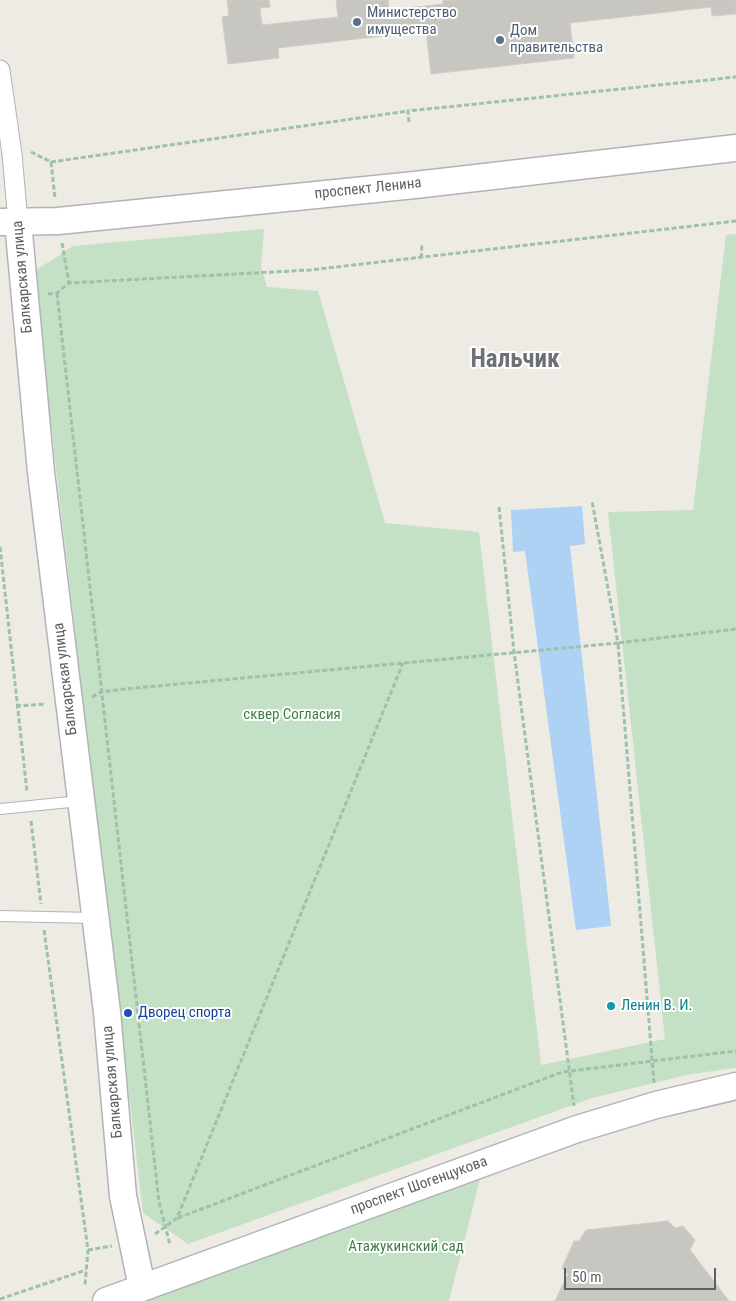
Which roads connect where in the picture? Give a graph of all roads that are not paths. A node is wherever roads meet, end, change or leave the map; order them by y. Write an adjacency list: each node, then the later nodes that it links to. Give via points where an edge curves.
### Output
1 (0, 70): 3 (street, Балкарская улица, via 12,154)
2 (736, 148): 3 (main road, проспект Ленина, via 415,185 58,221)
3 (9, 222): 4 (main road, Балкарская улица)
4 (80, 800): 5 (lane); 7 (main road, Балкарская улица)
5 (0, 808)
6 (0, 916): 7 (lane)
7 (95, 918): 9 (main road, Балкарская улица, via 107,1012 123,1196)
8 (736, 1086): 9 (main road, проспект Шогенцукова, via 656,1105 578,1129)
9 (144, 1294): 10 (main road, проспект Шогенцукова)
10 (106, 1301)

